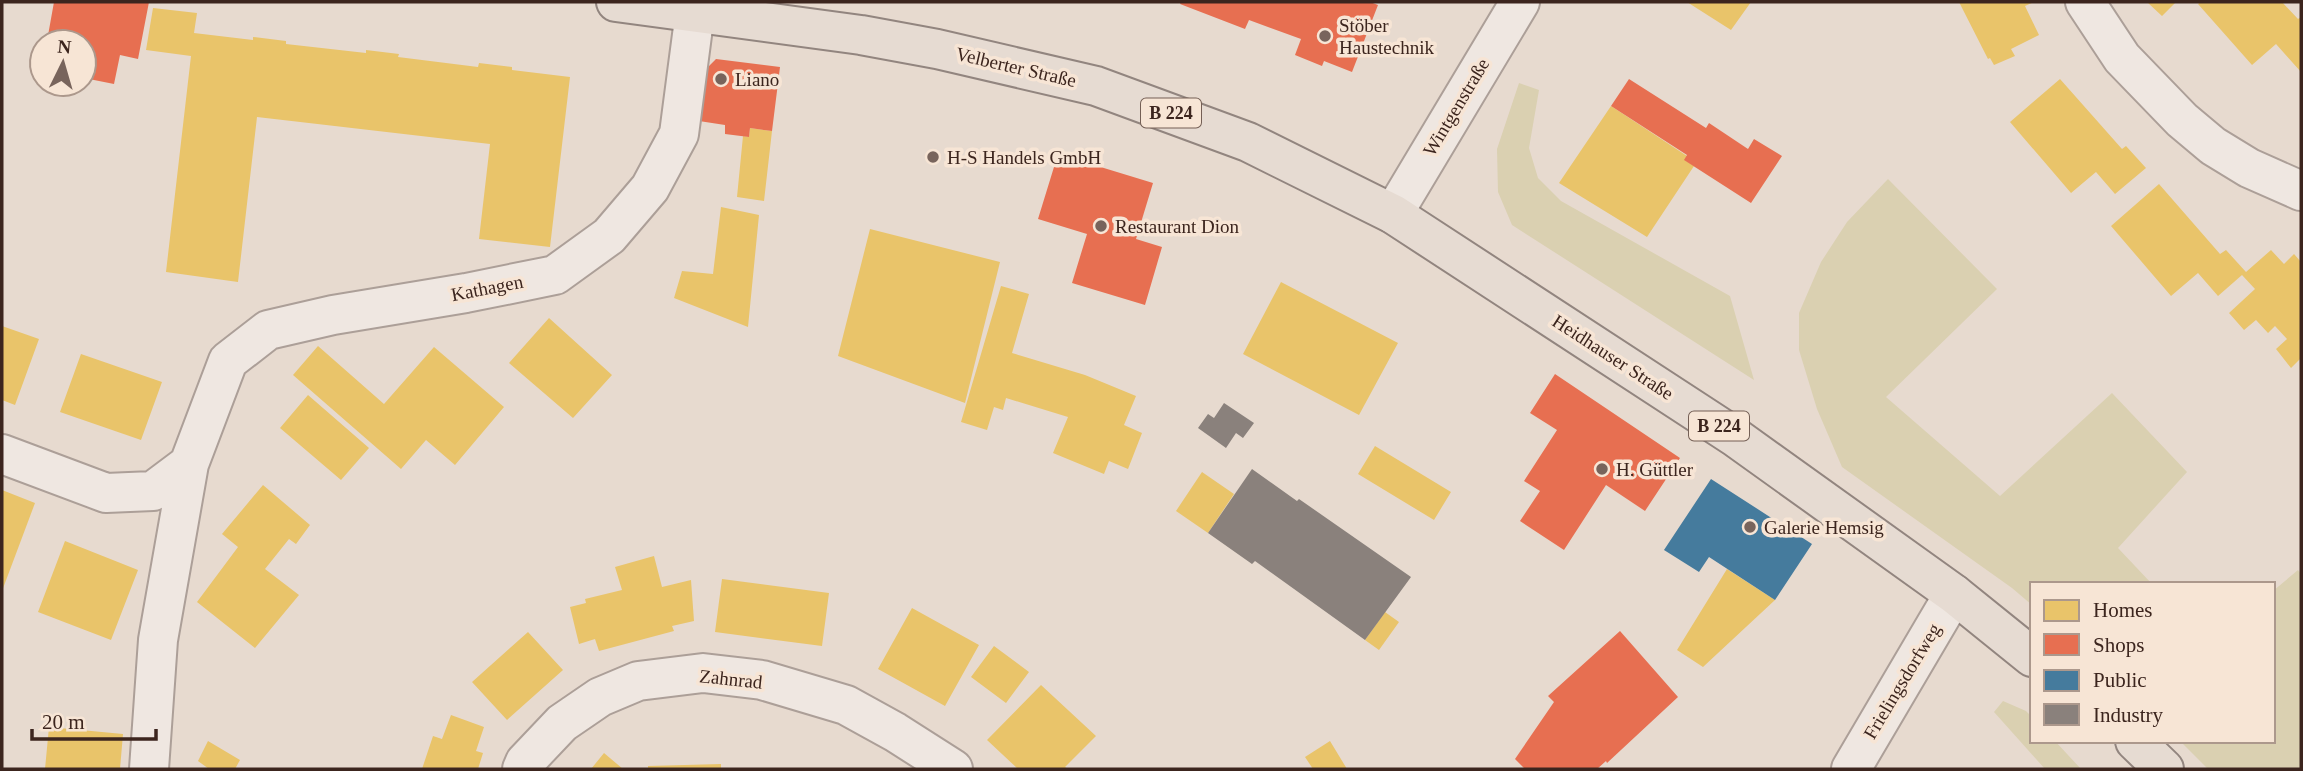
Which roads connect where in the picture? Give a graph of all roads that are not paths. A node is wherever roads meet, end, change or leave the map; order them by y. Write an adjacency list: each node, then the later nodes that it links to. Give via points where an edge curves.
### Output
1 (617, 2): 4 (main road, Velberter Straße / B 224)
2 (1521, 2): 6 (street, Wintgenstraße)
3 (2085, 2): 5 (street, via 2122,58 2182,120 2249,168)
4 (695, 12): 6 (main road, Velberter Straße / B 224, via 937,49 1096,86 1248,142); 8 (street, Kathagen, via 679,134 650,188 609,236 555,275 268,330 228,361)
5 (2301, 191)
6 (1393, 214): 9 (main road, Heidhauser Straße / B 224, via 1735,437)
7 (2, 454): 8 (street, via 107,494 153,491)
8 (189, 464): 12 (street, Kathagen, via 158,640)
9 (1954, 594): 10 (main road, Heidhauser Straße / B 224); 15 (street, Frielingsdorfweg)
10 (2030, 655)
11 (2137, 743): 16 (main road)
12 (149, 769)
13 (522, 769): 14 (street, Zahnrad, via 562,723 600,697 638,681 703,673 762,680 846,705)
14 (953, 769)
15 (1851, 769)
16 (2164, 769)

